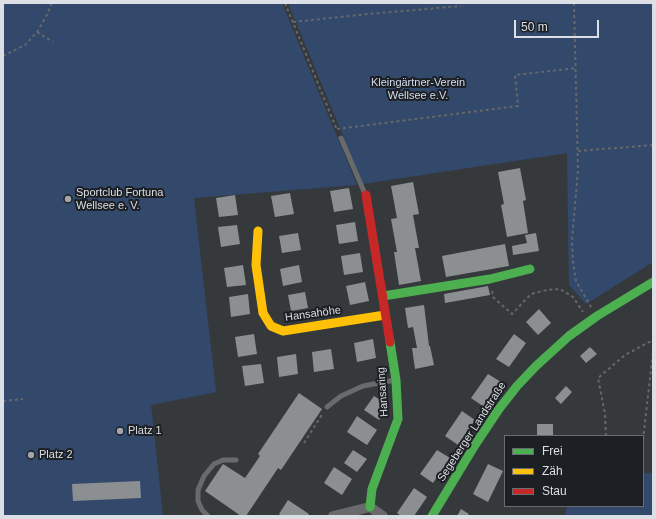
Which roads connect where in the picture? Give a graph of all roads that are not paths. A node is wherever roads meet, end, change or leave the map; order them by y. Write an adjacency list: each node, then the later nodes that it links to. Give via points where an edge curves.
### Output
1 (341, 138): 2 (lane)
2 (366, 195): 6 (street, Hansaring)
3 (258, 231): 7 (street, Hansahöhe, via 256,265 263,312 271,326 283,331)
4 (530, 269): 6 (street, via 490,279)
5 (653, 282): 15 (street, Segeberger Landstraße, via 569,336 516,386)
6 (383, 296): 7 (street, Hansaring)
7 (385, 315): 8 (street, Hansaring)
8 (396, 380): 9 (lane, via 363,386 341,396); 11 (street, Hansaring, via 398,419 372,489)
9 (327, 407)
10 (236, 460): 12 (lane, via 218,462 204,476 198,490 198,501)
11 (370, 506): 13 (street); 14 (street)
12 (208, 516)
13 (333, 516)
14 (383, 516)
15 (432, 516)

